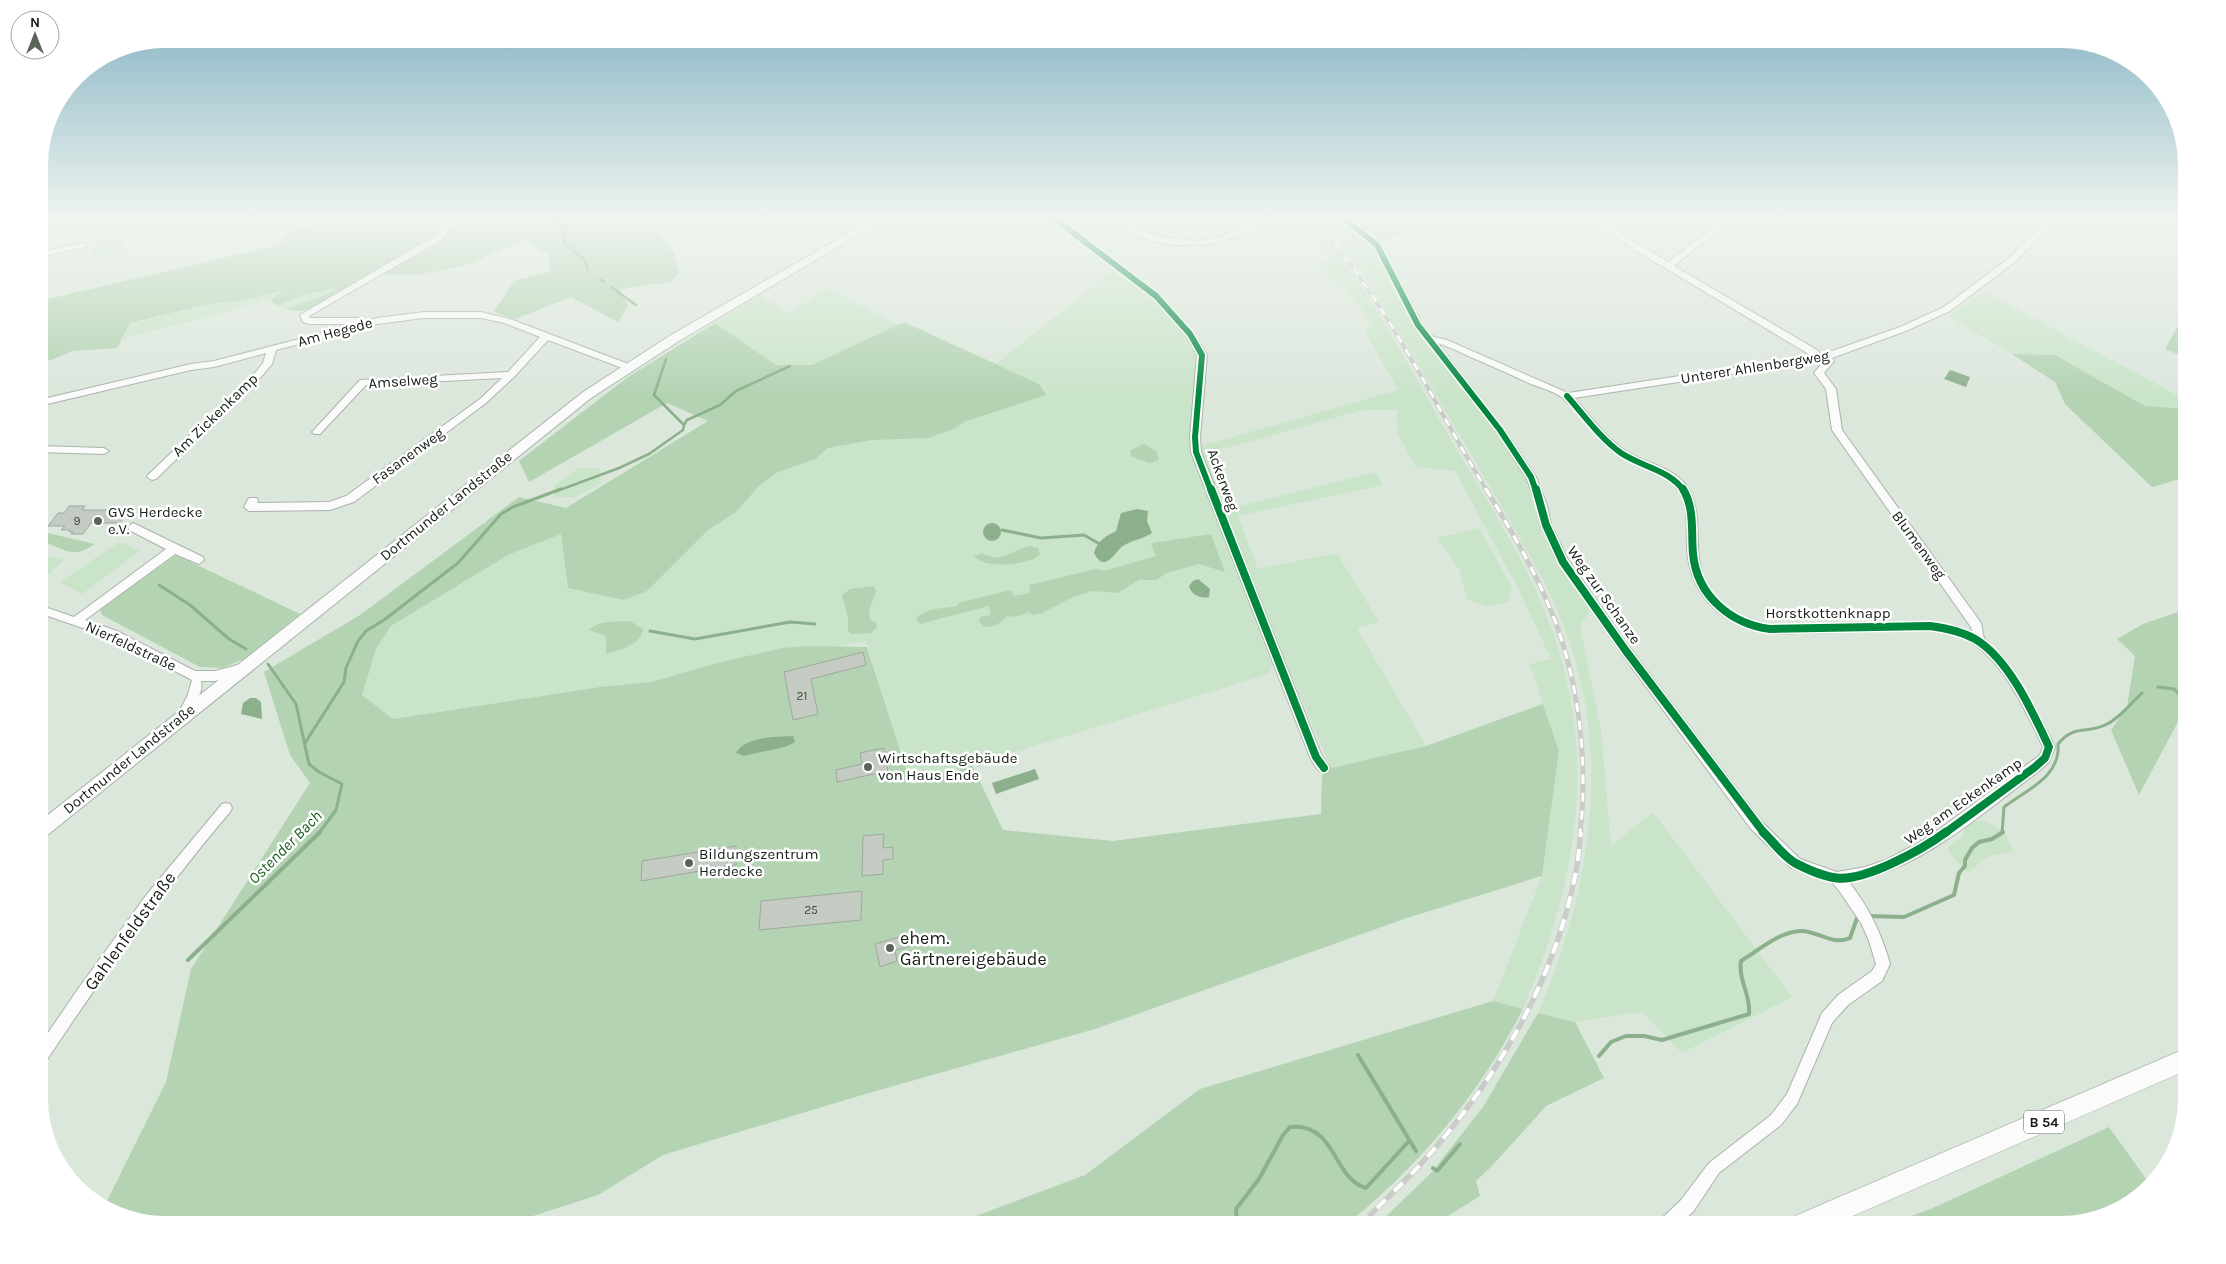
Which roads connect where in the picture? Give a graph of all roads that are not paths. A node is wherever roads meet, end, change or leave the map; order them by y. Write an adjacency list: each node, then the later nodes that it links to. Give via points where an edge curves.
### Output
1 (368, 278): 7 (street, via 304,315 309,321)
2 (780, 278): 12 (main road, Dortmunder Landstraße)
3 (1132, 278): 32 (street, Ackerweg, via 1156,296 1190,334 1202,354 1196,452 1316,757)
4 (1394, 278): 9 (street, Weg zur Schanze, via 1418,325)
5 (1689, 278): 11 (street)
6 (1988, 278): 11 (street, Unterer Ahlenbergweg, via 1947,309 1868,343)
7 (377, 321): 8 (street, Am Hegede, via 424,315 481,315 507,321); 10 (street, Am Hegede)
8 (545, 337): 12 (street, Am Hegede); 13 (street, Fasanenweg)
9 (1429, 338): 14 (street); 35 (street, Weg zur Schanze, via 1532,477 1546,525 1563,562 1751,818 1795,863)
10 (272, 349): 15 (street, Am Hegede); 19 (street, Am Zickenkamp, via 267,364 258,375)
11 (1821, 357): 14 (street, Unterer Ahlenbergweg); 26 (street, Blumenweg, via 1829,361 1819,373 1831,389 1837,430 1977,626)
12 (628, 367): 27 (main road, Dortmunder Landstraße, via 550,423)
13 (511, 375): 16 (street, Amselweg, via 363,382); 20 (street, Fasanenweg, via 483,401 350,499 330,506 249,507)
14 (1567, 396): 26 (street, Horstkottenknapp, via 1616,448 1677,481 1685,491 1690,501 1693,558 1698,576 1708,596 1722,610 1743,623 1772,629 1930,626 1953,629)
15 (48, 401)
16 (317, 432)
17 (48, 449): 18 (street)
18 (104, 452)
19 (152, 477)
20 (253, 501)
21 (132, 527): 22 (street)
22 (174, 549): 23 (street); 25 (street)
23 (199, 560)
24 (48, 612): 25 (street, Nierfeldstraße)
25 (76, 621): 28 (street, Nierfeldstraße, via 113,634)
26 (1978, 640): 31 (street, Blumenweg, via 2001,663)
27 (241, 669): 28 (street, Nierfeldstraße); 29 (main road, Dortmunder Landstraße)
28 (195, 679): 29 (street, Nierfeldstraße); 30 (street, via 193,697)
29 (210, 694): 30 (main road, Dortmunder Landstraße)
30 (183, 715): 34 (main road, Dortmunder Landstraße)
31 (2041, 730): 35 (street, Weg am Eckenkamp, via 2049,748 2045,758 1986,804 1912,854 1865,873)
32 (1324, 768)
33 (226, 808): 36 (street, Gahlenfeldstraße, via 141,913)
34 (48, 825)
35 (1836, 878): 38 (street, via 1869,925 1883,964 1877,976 1843,1000 1828,1018 1792,1099 1776,1120 1714,1168)
36 (48, 1046)
37 (2178, 1064): 39 (main road, B 54)
38 (1676, 1216)
39 (1825, 1216)

